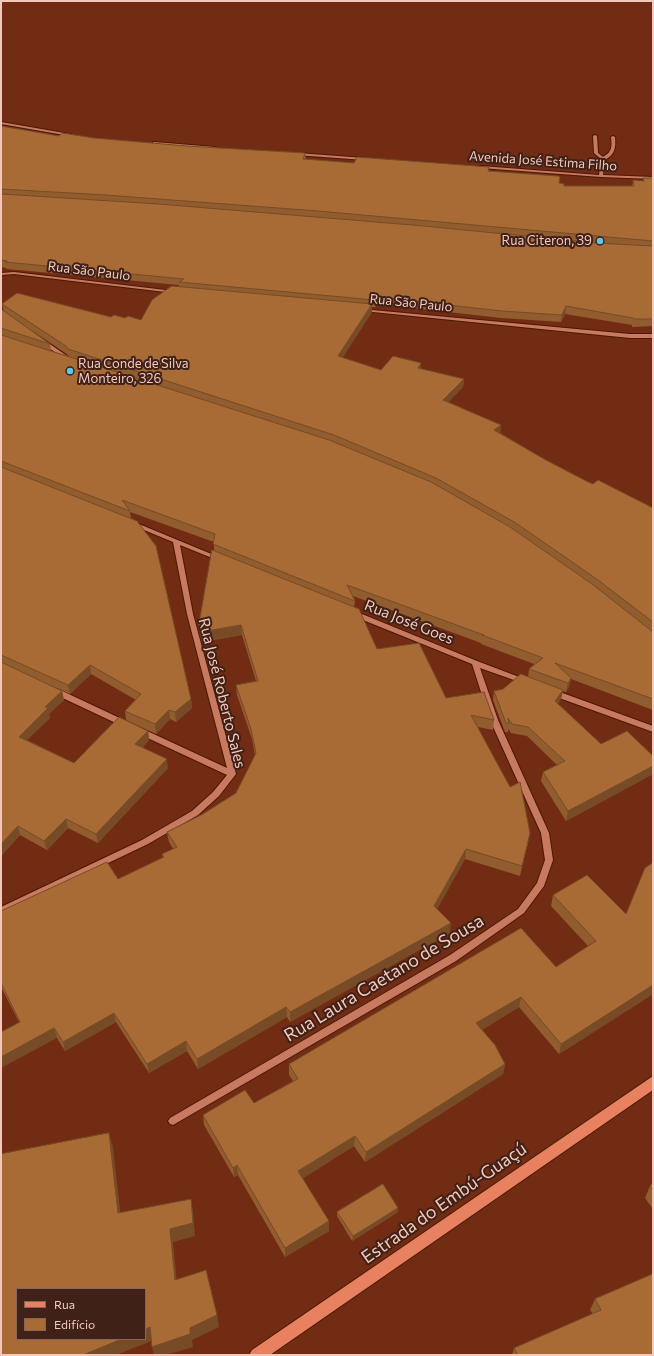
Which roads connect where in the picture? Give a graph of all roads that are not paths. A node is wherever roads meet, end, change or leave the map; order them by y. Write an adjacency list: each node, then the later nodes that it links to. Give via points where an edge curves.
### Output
1 (1, 123): 2 (street)
2 (72, 136)
3 (595, 136): 9 (street, via 596,153)
4 (613, 137): 9 (street, via 614,151)
5 (146, 142): 6 (street)
6 (217, 148)
7 (296, 154): 8 (street)
8 (374, 160)
9 (603, 160): 11 (street)
10 (476, 167): 11 (street, Avenida José Estima Filho)
11 (601, 176): 12 (street, Avenida José Estima Filho)
12 (653, 178)
13 (1, 274): 14 (street, Rua São Paulo, via 14,273)
14 (181, 293)
15 (357, 309): 16 (street, Rua São Paulo)
16 (653, 336)
17 (42, 340): 18 (street, via 72,361)
18 (51, 354)
19 (125, 521): 20 (street)
20 (176, 541): 21 (street); 28 (street, Rua José Roberto Sales, via 190,614)
21 (227, 562)
22 (351, 612): 23 (street, Rua José Goes)
23 (475, 663): 24 (street, Rua José Goes); 31 (street, Rua Laura Caetano de Sousa, via 494,720 545,833 549,860 541,884 521,911 453,958)
24 (534, 685)
25 (50, 689): 28 (street)
26 (549, 691): 27 (street)
27 (653, 730)
28 (232, 774): 29 (street, Rua José Roberto Sales, via 216,794 195,813 145,842)
29 (1, 911)
30 (653, 1082): 32 (main road, Estrada do Embú-Guaçú)
31 (173, 1121)
32 (257, 1355)

